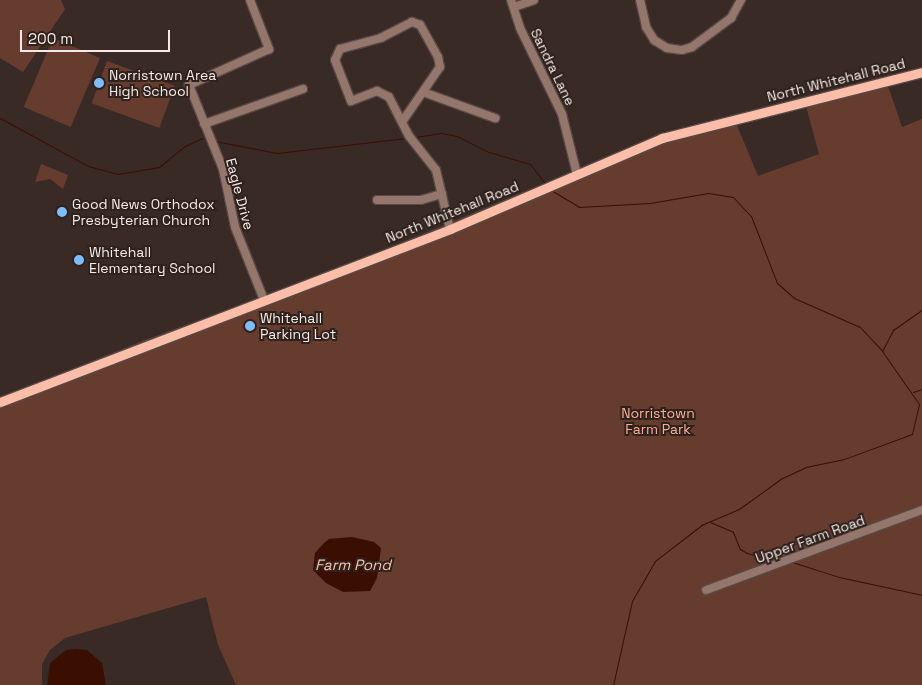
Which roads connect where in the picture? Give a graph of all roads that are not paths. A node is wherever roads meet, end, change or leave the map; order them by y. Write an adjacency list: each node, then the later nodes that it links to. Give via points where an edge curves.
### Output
1 (250, 0): 11 (street, Eagle Drive, via 269,49 190,85)
2 (534, 0): 5 (street)
3 (640, 0): 4 (street, via 646,27 654,40 672,50 682,50 692,47 731,18)
4 (741, 0)
5 (512, 4): 12 (street, Sandra Lane, via 520,28 562,114)
6 (922, 72): 12 (main road, North Whitehall Road, via 662,138)
7 (303, 89): 11 (street)
8 (423, 92): 9 (street); 10 (street); 10 (street, via 438,72 440,61 417,23 336,53 337,68 351,101 382,91)
9 (495, 118)
10 (402, 122): 13 (street, via 436,170)
11 (204, 124): 16 (street, Eagle Drive, via 223,169 238,236)
12 (577, 174): 15 (main road, North Whitehall Road)
13 (442, 194): 14 (street, via 402,202); 15 (street)
14 (377, 200)
15 (450, 229): 16 (main road, North Whitehall Road)
16 (264, 300): 17 (main road, North Whitehall Road)
17 (0, 402)
18 (922, 510): 19 (street, Upper Farm Road)
19 (706, 590)

